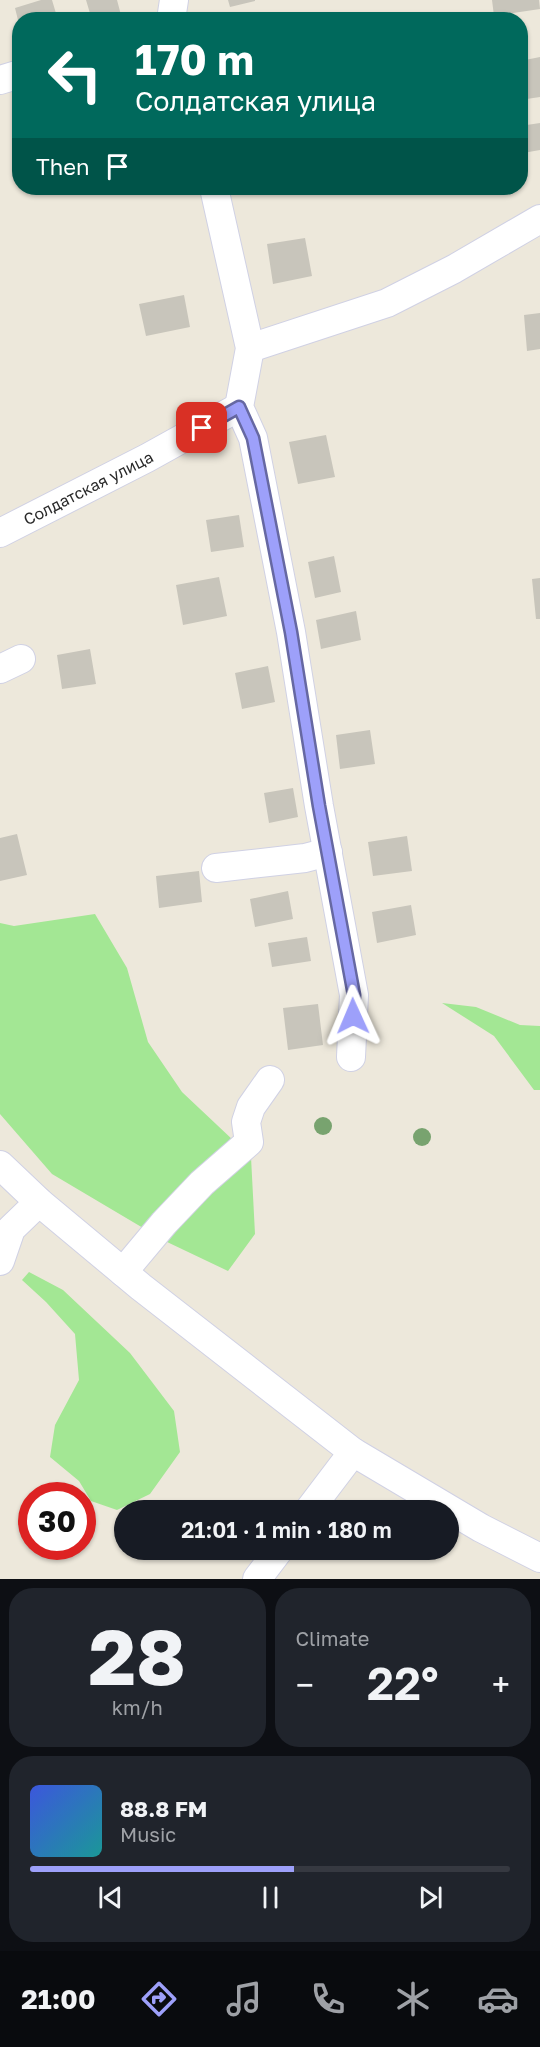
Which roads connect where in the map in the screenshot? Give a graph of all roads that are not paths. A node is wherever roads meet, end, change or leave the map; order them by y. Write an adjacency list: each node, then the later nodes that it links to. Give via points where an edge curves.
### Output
1 (216, 195): 3 (street)
2 (540, 219): 3 (street, via 454,270 387,303)
3 (250, 348): 4 (street)
4 (239, 407): 5 (street, Солдатская улица); 6 (street, via 253,438)
5 (0, 532)
6 (328, 852): 7 (street); 8 (street, via 354,995)
7 (216, 868)
8 (351, 1057)
9 (270, 1080): 13 (street, via 246,1122 249,1142 202,1183)
10 (0, 1165): 11 (street)
11 (39, 1202): 12 (street, via 12,1229); 13 (street)
12 (0, 1261)
13 (123, 1272): 14 (street)
14 (353, 1452): 15 (street); 16 (street)
15 (317, 1500)
16 (540, 1558)
17 (271, 1560): 18 (street)
18 (257, 1579)

